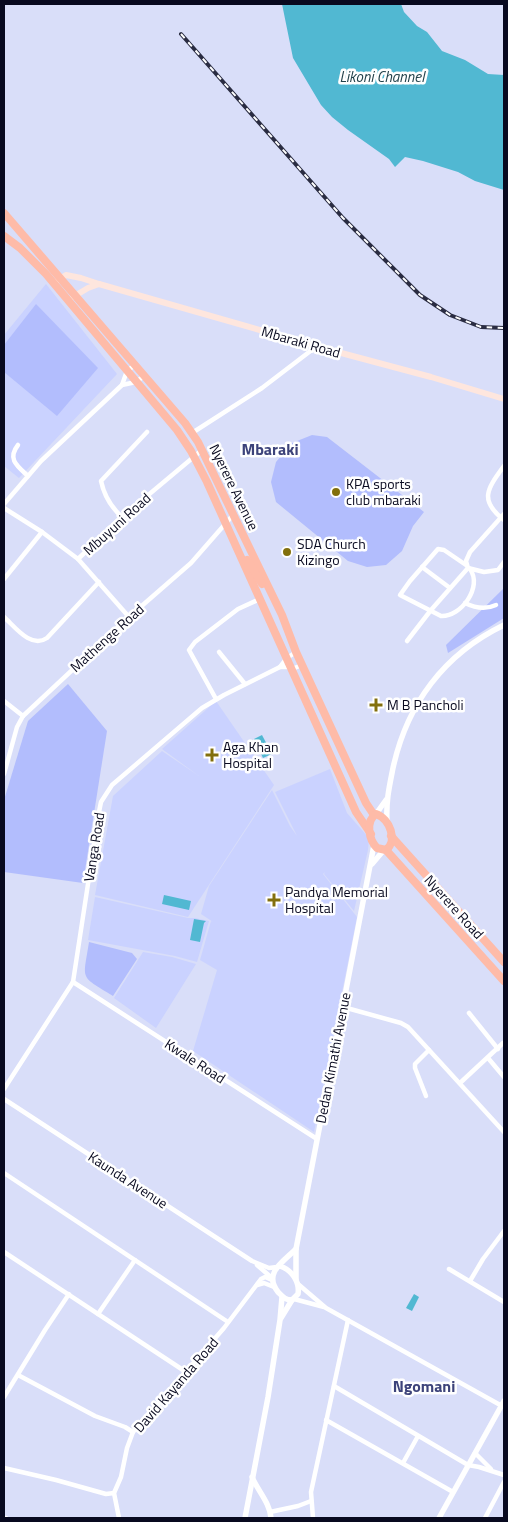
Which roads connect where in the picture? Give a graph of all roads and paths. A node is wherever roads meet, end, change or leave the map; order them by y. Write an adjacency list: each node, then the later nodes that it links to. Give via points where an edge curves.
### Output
1 (4, 213): 3 (highway, Nyerere Avenue)
2 (4, 236): 3 (highway, Nyerere Avenue)
3 (57, 281): 4 (main road, Mbaraki Road, via 66,275); 5 (highway, Nyerere Avenue)
4 (99, 284): 5 (main road); 6 (main road, Mbaraki Road)
5 (72, 298): 7 (highway, Nyerere Avenue); 8 (highway, Nyerere Avenue)
6 (317, 346): 12 (main road, Mbaraki Road); 16 (street, via 262,388)
7 (135, 365): 8 (street); 9 (highway, Nyerere Avenue)
8 (127, 371): 10 (highway, Nyerere Avenue); 11 (street)
9 (144, 376): 10 (street); 13 (highway, Nyerere Avenue)
10 (136, 382): 11 (street); 14 (highway, Nyerere Avenue)
11 (122, 385): 21 (street)
12 (504, 399)
13 (185, 423): 14 (highway); 16 (highway, Nyerere Avenue)
14 (177, 430): 19 (highway, Nyerere Avenue)
15 (148, 432): 25 (street, via 101,481 106,497)
16 (192, 433): 18 (highway, Nyerere Avenue)
17 (18, 445): 21 (street, via 13,451 13,459)
18 (202, 450): 19 (street, Mbuyuni Road); 24 (highway, Nyerere Avenue)
19 (194, 456): 25 (street, Mbuyuni Road); 27 (highway, Nyerere Avenue)
20 (504, 466): 26 (street, via 487,494 493,509)
21 (28, 476): 22 (street)
22 (4, 504)
23 (4, 508): 28 (street, Mbuyuni Road)
24 (233, 515): 27 (street, Mathenge Road); 41 (highway, Nyerere Avenue)
25 (122, 517): 30 (street, Mbuyuni Road)
26 (503, 517): 33 (street, via 470,552 466,558)
27 (226, 524): 29 (highway, Nyerere Avenue); 43 (street, Mathenge Road, via 190,563)
28 (42, 532): 30 (street, Mbuyuni Road); 34 (street)
29 (232, 537): 37 (highway, Nyerere Avenue); 41 (highway)
30 (78, 559): 35 (street)
31 (504, 562): 33 (street, via 498,570 484,572)
32 (422, 567): 33 (street, via 438,549); 36 (street); 40 (street, via 400,595)
33 (468, 567): 36 (street); 38 (street, via 474,577 473,588)
34 (4, 579)
35 (99, 582): 42 (street, via 42,641 27,638); 43 (street)
36 (450, 588): 40 (street)
37 (260, 599): 48 (highway, Nyerere Avenue); 55 (street, via 238,609 189,650)
38 (465, 604): 39 (street, via 474,608); 40 (street, via 445,616)
39 (496, 605)
40 (431, 610): 45 (street)
41 (282, 615): 47 (highway, Nyerere Avenue)
42 (4, 617)
43 (129, 617): 57 (street, Mathenge Road)
44 (504, 625): 61 (street, via 458,655 418,701 400,739)
45 (407, 641)
46 (219, 652): 52 (street)
47 (296, 652): 48 (street, Vanga Road); 49 (highway, Nyerere Avenue)
48 (287, 658): 50 (street, Vanga Road); 51 (highway, Nyerere Avenue)
49 (302, 665): 51 (street); 53 (highway, Nyerere Avenue)
50 (280, 667): 51 (street); 52 (street, Vanga Road)
51 (292, 669): 54 (highway, Nyerere Avenue)
52 (245, 684): 55 (street, Vanga Road)
53 (312, 687): 54 (highway); 58 (highway, Nyerere Avenue)
54 (302, 692): 59 (highway, Nyerere Avenue)
55 (216, 699): 75 (street, Vanga Road, via 112,785 101,802)
56 (4, 701): 57 (street)
57 (23, 716): 60 (street, Mathenge Road)
58 (342, 751): 59 (highway); 62 (highway, Nyerere Avenue)
59 (331, 757): 64 (highway, Nyerere Avenue, via 356,812)
60 (4, 774)
61 (386, 800): 62 (street); 63 (street)
62 (375, 815): 63 (highway); 64 (highway, via 370,820)
63 (388, 821): 65 (highway)
64 (371, 834): 66 (highway)
65 (391, 836): 67 (highway, via 391,845); 69 (highway, Nyerere Road)
66 (374, 845): 67 (highway, Nyerere Road); 68 (street, Dedan Kimathi Avenue)
67 (385, 851): 68 (street); 70 (highway, Nyerere Road)
68 (370, 866): 76 (street, Dedan Kimathi Avenue)
69 (468, 922): 70 (highway); 71 (highway, Nyerere Road)
70 (458, 930): 72 (highway, Nyerere Road)
71 (478, 933): 72 (highway); 73 (highway, Nyerere Road)
72 (468, 941): 74 (highway, Nyerere Road)
73 (504, 962)
74 (504, 981)
75 (73, 982): 84 (street, Vanga Road); 88 (street, Kwale Road)
76 (343, 1007): 80 (street, via 401,1023); 88 (street, Dedan Kimathi Avenue)
77 (469, 1013): 79 (street)
78 (503, 1043): 79 (street)
79 (498, 1049): 81 (street)
80 (429, 1050): 83 (street); 85 (street, via 415,1064)
81 (488, 1058): 82 (street); 83 (street)
82 (504, 1076)
83 (460, 1083): 87 (street)
84 (4, 1089)
85 (426, 1096)
86 (4, 1099): 94 (street, Kaunda Avenue)
87 (504, 1132)
88 (317, 1139): 91 (street, Dedan Kimathi Avenue)
89 (4, 1173): 93 (street)
90 (504, 1232): 98 (street)
91 (296, 1249): 95 (street); 97 (street, Dedan Kimathi Avenue)
92 (4, 1252): 100 (street)
93 (135, 1260): 105 (street); 108 (street)
94 (252, 1260): 95 (street, via 269,1268); 99 (street)
95 (278, 1266): 97 (street, via 288,1269); 99 (street, via 273,1272)
96 (449, 1269): 98 (street)
97 (297, 1281): 102 (street, via 298,1294); 104 (street)
98 (470, 1281): 103 (street)
99 (273, 1282): 101 (street); 108 (street, David Kayanda Road, via 256,1286)
100 (68, 1294): 105 (street); 110 (street)
101 (282, 1297): 102 (street); 106 (street)
102 (293, 1300): 104 (street); 106 (street)
103 (504, 1302)
104 (326, 1308): 107 (street)
105 (98, 1314): 109 (street)
106 (280, 1320): 123 (street)
107 (348, 1320): 111 (street); 113 (street)
108 (228, 1322): 109 (street, David Kayanda Road)
109 (186, 1372): 115 (street, David Kayanda Road)
110 (18, 1375): 112 (street); 115 (street, via 95,1416)
111 (334, 1386): 114 (street); 116 (street)
112 (4, 1397)
113 (503, 1403): 117 (street)
114 (326, 1420): 118 (street); 129 (street)
115 (133, 1432): 126 (street, David Kayanda Road)
116 (418, 1436): 118 (street); 119 (street)
117 (475, 1453): 119 (street); 121 (street)
118 (403, 1463): 125 (street)
119 (468, 1465): 121 (street); 125 (street)
120 (4, 1468): 126 (street, via 106,1494)
121 (492, 1470): 122 (street)
122 (504, 1475)
123 (252, 1477): 127 (street); 128 (street)
124 (504, 1482): 135 (street)
125 (453, 1492): 134 (street)
126 (114, 1493): 131 (street)
127 (261, 1495): 128 (street); 130 (street)
128 (248, 1500): 132 (street)
129 (311, 1501): 130 (street); 133 (street)
130 (271, 1515)
131 (119, 1518)
132 (245, 1518)
133 (313, 1518)
134 (439, 1518)
135 (485, 1518)

